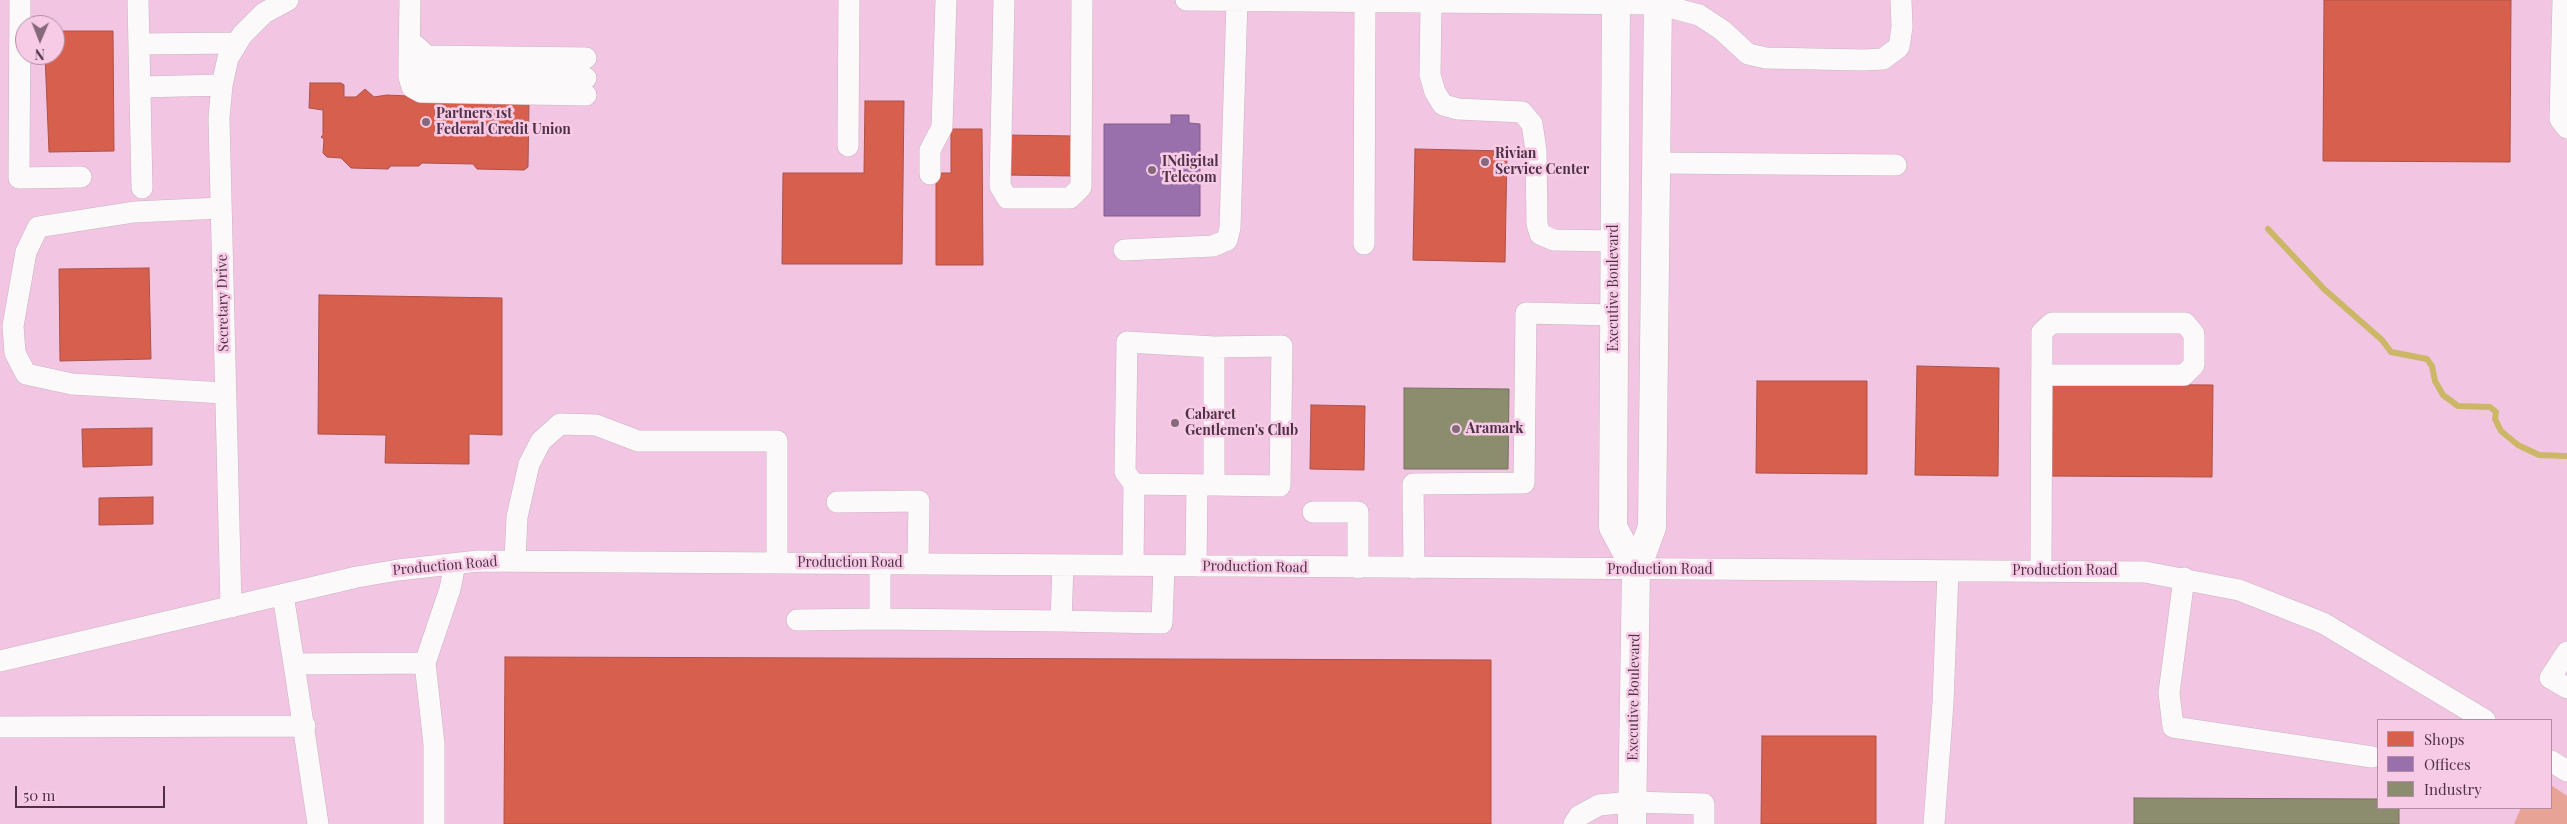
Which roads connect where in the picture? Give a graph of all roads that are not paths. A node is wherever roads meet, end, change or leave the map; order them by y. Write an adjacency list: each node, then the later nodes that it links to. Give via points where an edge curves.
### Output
1 (20, 0): 29 (street, via 19,178)
2 (138, 0): 20 (street)
3 (288, 0): 19 (street, Secretary Drive, via 264,13)
4 (410, 0): 21 (street, via 409,55 416,72 424,75)
5 (849, 0): 25 (street)
6 (946, 0): 28 (street, via 942,127 930,150)
7 (1004, 0): 8 (street, via 1000,186 1007,198 1070,198 1081,187)
8 (1082, 0)
9 (1186, 0): 10 (street)
10 (1237, 0): 14 (street); 34 (street, via 1227,240 1213,246)
11 (1901, 0): 18 (street, via 1902,27 1898,47 1882,58 1863,60 1766,58 1748,54 1722,30 1699,15)
12 (2563, 0): 24 (street, via 2560,120)
13 (1393, 1): 14 (street); 15 (street)
14 (1365, 2): 33 (street)
15 (1430, 2): 16 (street); 32 (street, via 1430,74 1443,105 1458,109 1522,112 1532,124 1540,234 1554,240)
16 (1544, 2): 17 (street)
17 (1616, 2): 18 (street); 32 (main road, Executive Boulevard)
18 (1658, 2): 26 (main road, Executive Boulevard)
19 (237, 43): 20 (street); 22 (street, Secretary Drive, via 228,58)
20 (139, 44): 23 (street)
21 (586, 77)
22 (222, 85): 23 (street); 31 (street, Secretary Drive)
23 (140, 86): 30 (street)
24 (2567, 128)
25 (848, 146)
26 (1656, 163): 27 (street); 54 (main road, Executive Boulevard, via 1652,527)
27 (1896, 165)
28 (930, 174)
29 (81, 177)
30 (142, 188)
31 (221, 208): 38 (street, Secretary Drive); 38 (street, via 134,212 38,228 26,252 13,326 15,353 26,374 72,384)
32 (1614, 241): 35 (main road, Executive Boulevard)
33 (1364, 244)
34 (1124, 250)
35 (1614, 315): 53 (street, via 1526,313 1524,483 1413,484); 54 (main road, Executive Boulevard, via 1613,527)
36 (1214, 346): 39 (street, via 1127,342 1125,472); 40 (street); 40 (street, via 1282,346 1280,486)
37 (2042, 375): 37 (street, via 2042,332 2052,323 2185,323 2194,334 2194,365 2184,375); 56 (street)
38 (224, 393): 59 (street, Secretary Drive)
39 (1134, 484): 40 (street); 49 (street)
40 (1205, 485): 51 (street)
41 (837, 502): 46 (street, via 919,501)
42 (1313, 512): 52 (street, via 1358,512)
43 (515, 560): 44 (street, Production Road); 44 (street, via 517,517 529,464 541,441 560,424 596,425 638,441 778,442); 47 (street, Production Road)
44 (777, 562): 45 (street, Production Road)
45 (880, 563): 46 (street, Production Road); 61 (street)
46 (918, 563): 48 (street, Production Road)
47 (455, 564): 58 (street, Production Road, via 398,570); 65 (street)
48 (1063, 565): 49 (street, Production Road); 62 (street)
49 (1133, 566): 50 (street, Production Road)
50 (1164, 566): 51 (street, Production Road); 62 (street, via 1162,623)
51 (1196, 566): 52 (street, Production Road)
52 (1358, 568): 53 (street, Production Road)
53 (1414, 568): 54 (street, Production Road)
54 (1636, 570): 55 (street, Production Road); 74 (main road, Executive Boulevard)
55 (1948, 571): 56 (street, Production Road); 79 (street)
56 (2041, 571): 57 (street, Production Road, via 2145,572)
57 (2184, 578): 68 (street, Production Road, via 2239,590 2323,623); 71 (street, via 2169,693 2173,727)
58 (283, 595): 59 (street, Production Road); 66 (street)
59 (230, 608): 64 (street, Production Road)
60 (797, 620): 61 (street)
61 (880, 620): 62 (street)
62 (1061, 621)
63 (2567, 652): 67 (street, via 2550,678)
64 (0, 661)
65 (425, 663): 66 (street); 76 (street, via 434,744)
66 (294, 664): 69 (street)
67 (2567, 688)
68 (2483, 719)
69 (305, 726): 70 (street); 75 (street)
70 (0, 727)
71 (2372, 757)
72 (2552, 762): 73 (street)
73 (2567, 771)
74 (1632, 813): 77 (street, via 1600,805 1580,816); 78 (street, via 1704,804)
75 (318, 824)
76 (434, 824)
77 (1574, 824)
78 (1704, 824)
79 (1934, 824)

